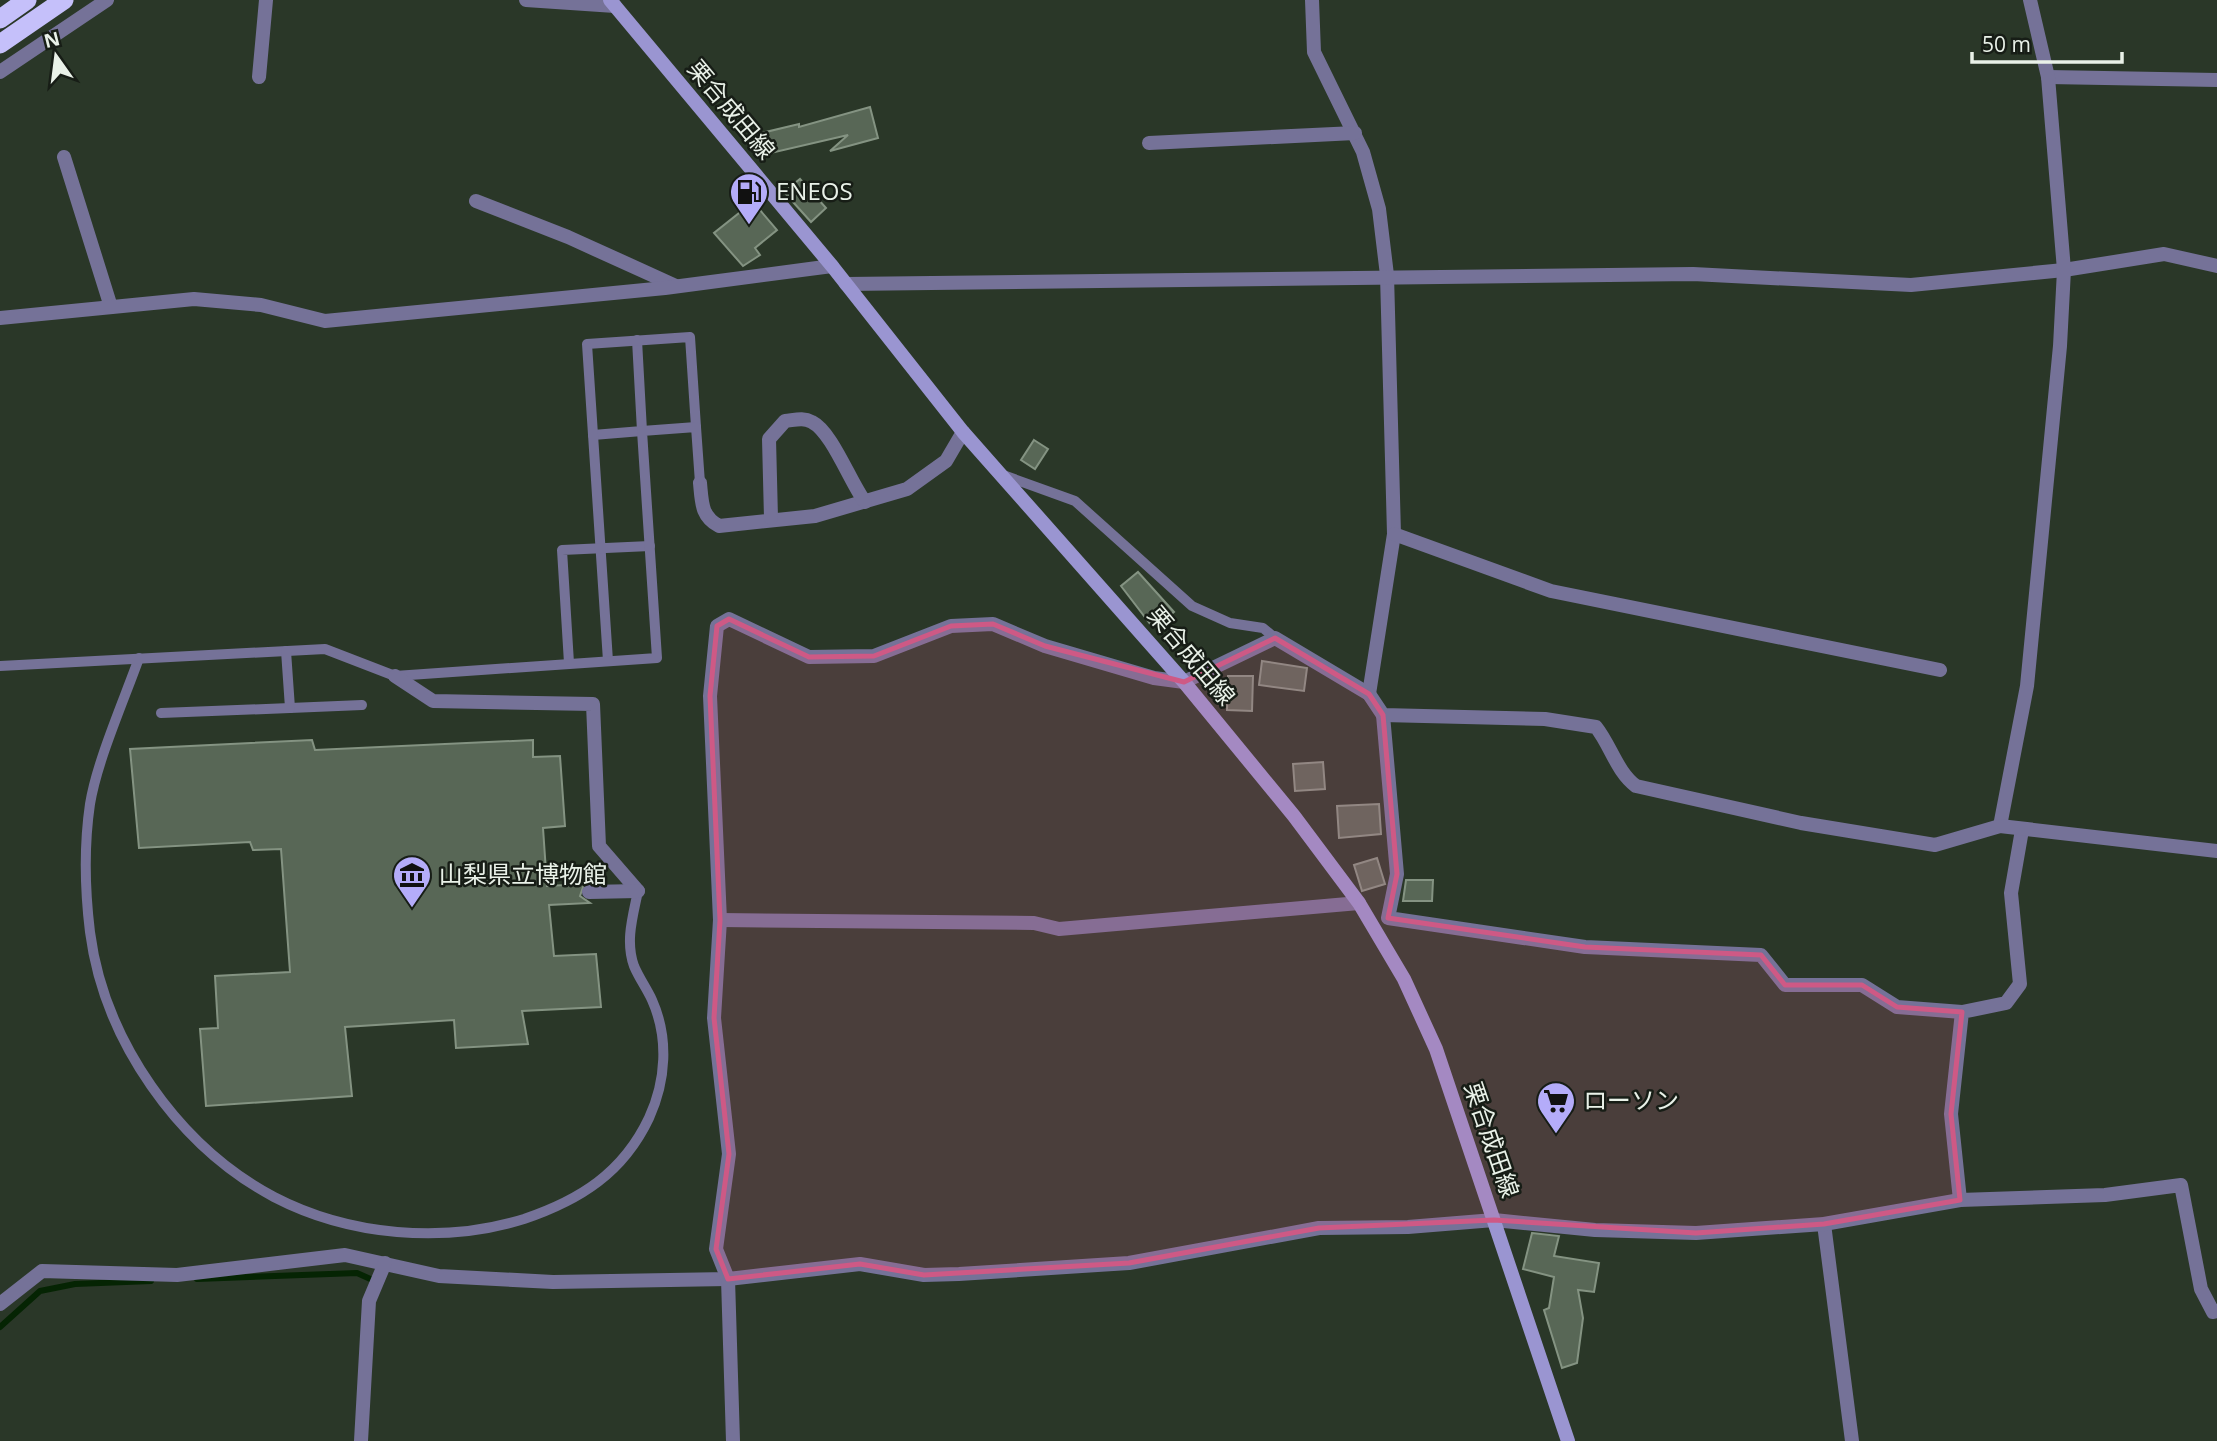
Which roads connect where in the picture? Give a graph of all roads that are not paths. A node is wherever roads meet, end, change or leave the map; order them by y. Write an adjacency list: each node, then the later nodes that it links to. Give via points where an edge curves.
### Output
1 (27, 0): 9 (highway)
2 (64, 0): 10 (highway)
3 (107, 0): 11 (street)
4 (266, 0): 12 (street)
5 (526, 0): 8 (street)
6 (1312, 0): 15 (street, via 1314,52)
7 (2030, 0): 13 (street)
8 (612, 3): 19 (main road, 栗合成田線)
9 (0, 19)
10 (0, 44)
11 (0, 72)
12 (259, 77)
13 (2048, 77): 14 (street); 21 (street)
14 (2217, 80)
15 (1355, 133): 16 (street); 22 (street, via 1378,209)
16 (1149, 143)
17 (64, 157): 25 (street)
18 (476, 201): 24 (street)
19 (832, 266): 23 (main road, 栗合成田線); 24 (street)
20 (2217, 266): 21 (street, via 2164,254)
21 (2064, 270): 22 (street, via 1911,285 1693,274); 53 (street, via 2027,686)
22 (1387, 275): 23 (street); 36 (street)
23 (846, 284): 30 (main road, 栗合成田線)
24 (677, 287): 25 (street, via 325,321 261,306 194,299)
25 (111, 307): 26 (street)
26 (0, 318)
27 (637, 340): 28 (lane, via 690,337); 29 (lane); 31 (lane, via 587,344)
28 (696, 428): 29 (lane); 33 (lane)
29 (642, 431): 31 (lane); 37 (lane)
30 (962, 432): 32 (main road, 栗合成田線); 34 (street, via 946,461 907,489)
31 (593, 435): 38 (lane)
32 (1003, 475): 39 (lane, via 1075,501 1192,606 1230,623 1263,628); 47 (main road, 栗合成田線)
33 (700, 483): 35 (street, via 702,510 719,526)
34 (865, 502): 35 (street, via 815,516); 35 (street, via 825,433 803,418 785,421 769,439)
35 (771, 518)
36 (1394, 534): 45 (street, via 1551,591); 48 (street)
37 (650, 546): 38 (lane); 42 (lane, via 657,658)
38 (601, 548): 42 (lane); 43 (lane, via 562,550)
39 (1275, 638): 47 (street); 48 (street)
40 (286, 651): 41 (lane); 46 (lane, via 325,649); 50 (lane)
41 (139, 658): 44 (lane); 56 (lane, via 90,802 86,871 90,933 103,992 129,1050 176,1119 223,1161 274,1197 330,1218 432,1236 506,1224 552,1210 605,1179 634,1147 662,1078 663,1033 634,965 629,931)
42 (608, 661): 43 (lane)
43 (569, 663): 46 (lane)
44 (0, 666)
45 (1940, 670)
46 (395, 676): 56 (street, via 433,701 593,704 599,846)
47 (1184, 682): 58 (main road, 栗合成田線); 61 (street, via 1154,678 1045,646 993,624 951,626 874,656 809,657 729,619 716,626 710,695)
48 (1369, 694): 52 (street)
49 (362, 705): 50 (lane)
50 (290, 708): 51 (lane)
51 (161, 713)
52 (1383, 715): 53 (street, via 1545,719 1596,727 1625,778 1636,786 1801,823 1935,845); 60 (street, via 1397,874)
53 (2000, 826): 54 (street)
54 (2022, 830): 55 (street); 62 (street, via 2011,893 2020,984 2007,1003)
55 (2217, 851)
56 (638, 891): 57 (street)
57 (589, 892)
58 (1359, 903): 59 (main road, 栗合成田線); 61 (street, via 1059,929 1034,923)
59 (1368, 918): 60 (street); 64 (main road, 栗合成田線, via 1404,979 1436,1049)
60 (1388, 918): 62 (street, via 1585,947 1761,955 1785,985 1862,985 1897,1007)
61 (720, 920): 67 (street, via 714,1018 729,1154 716,1249)
62 (1962, 1012): 63 (street, via 1951,1114)
63 (1959, 1200): 65 (street); 69 (street, via 2105,1195 2180,1185 2201,1289 2213,1312)
64 (1494, 1220): 65 (street, via 1696,1233); 67 (street, via 1320,1228 1129,1263 924,1275 860,1264); 72 (main road, 栗合成田線)
65 (1824, 1224): 73 (street)
66 (385, 1263): 67 (street, via 439,1276 553,1282); 68 (street, via 345,1255 177,1275 41,1271); 70 (street, via 369,1301)
67 (728, 1279): 71 (street)
68 (0, 1304)
69 (2217, 1311)
70 (361, 1441)
71 (733, 1441)
72 (1568, 1441)
73 (1852, 1441)

